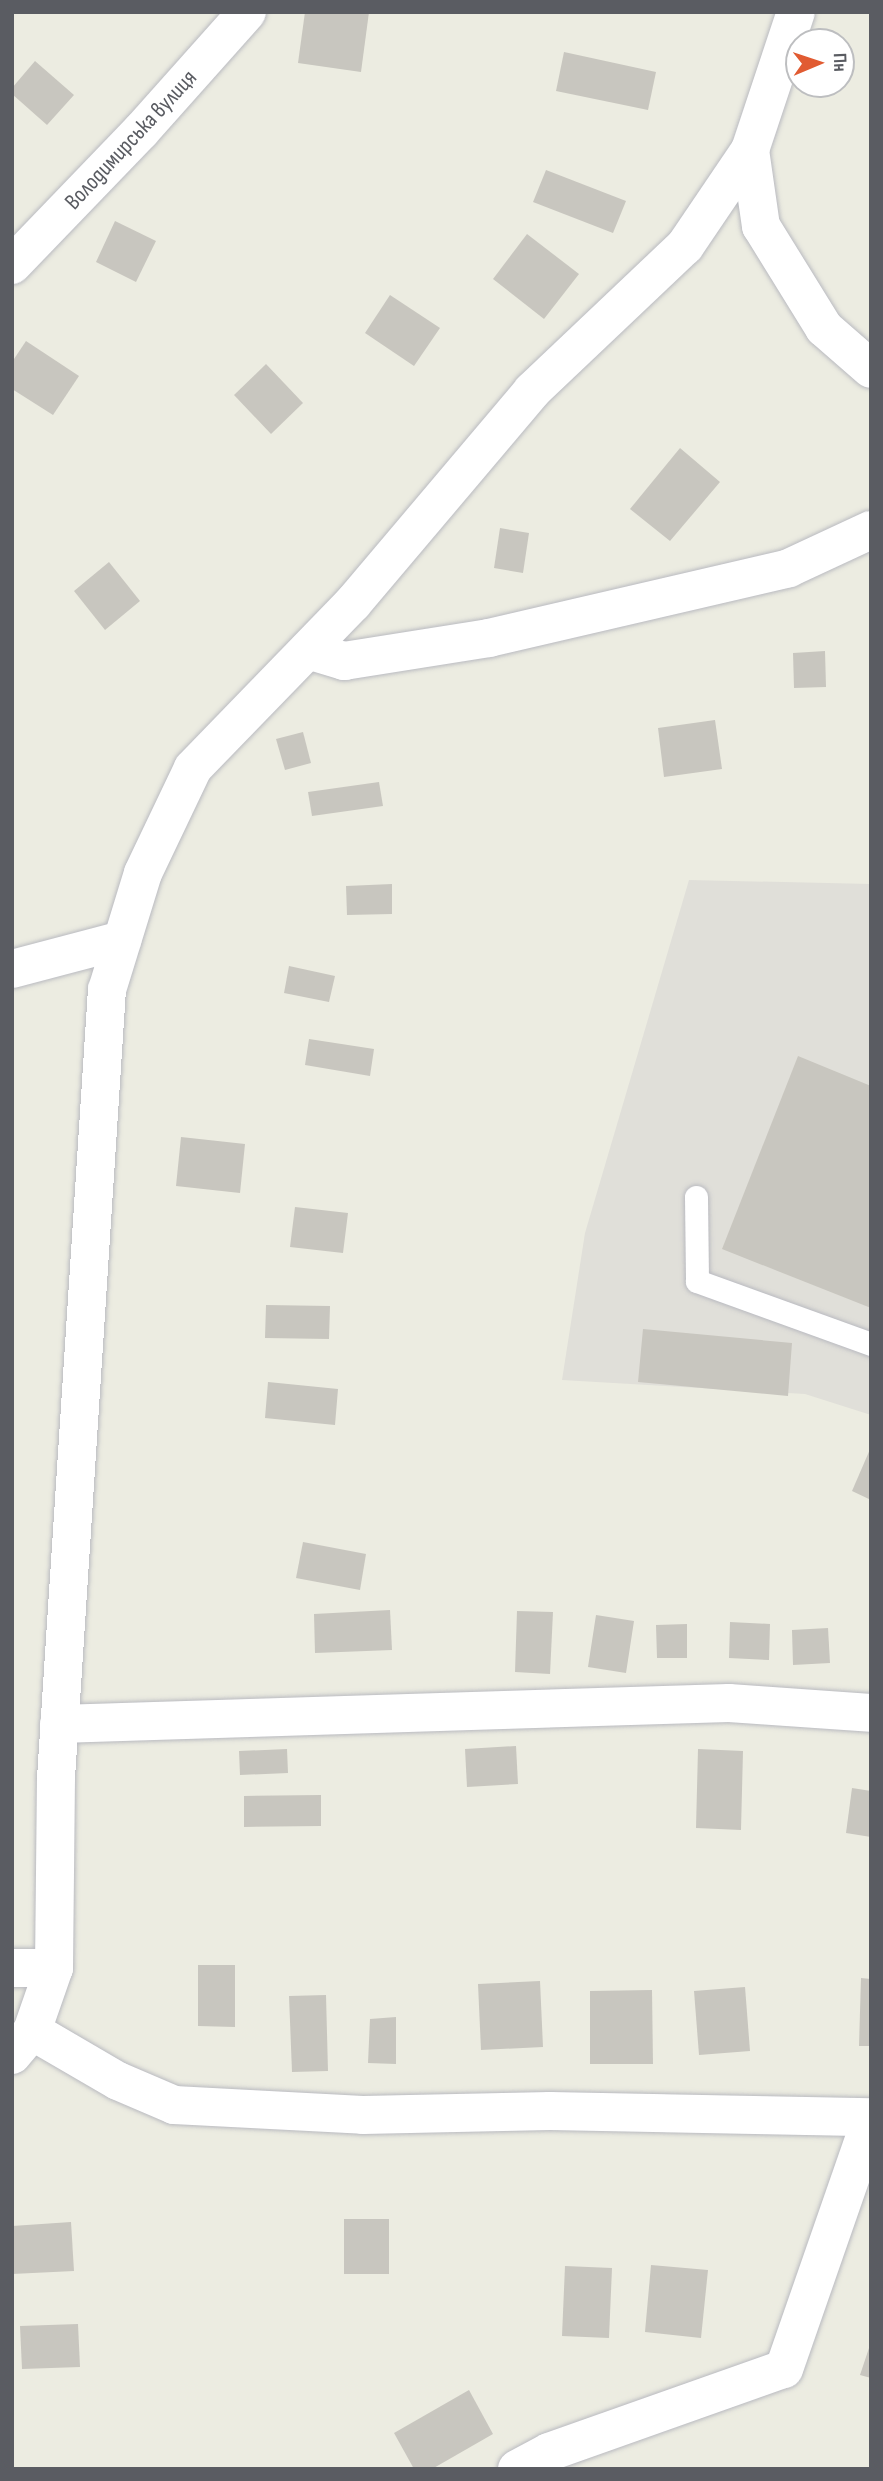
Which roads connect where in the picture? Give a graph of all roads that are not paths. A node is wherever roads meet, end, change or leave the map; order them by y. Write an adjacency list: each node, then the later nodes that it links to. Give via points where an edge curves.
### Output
1 (247, 12): 4 (street, Володимирська вулиця)
2 (796, 12): 3 (street)
3 (750, 150): 5 (street, via 761,226 824,328); 7 (street, via 685,246 532,391)
4 (12, 265)
5 (871, 369)
6 (871, 530): 7 (street, via 789,568 489,638 344,661)
7 (308, 650): 8 (street, via 193,768 143,873)
8 (122, 940): 9 (street); 13 (street, via 107,990)
9 (12, 969)
10 (696, 1197): 11 (lane, via 697,1281)
11 (871, 1344)
12 (871, 1713): 13 (street, via 729,1703)
13 (59, 1724): 15 (street)
14 (12, 1968): 15 (street)
15 (54, 1968): 16 (street)
16 (22, 2043): 17 (street, via 174,2105 363,2115 550,2111)
17 (871, 2118): 18 (street, via 784,2369 549,2452)
18 (517, 2469)

